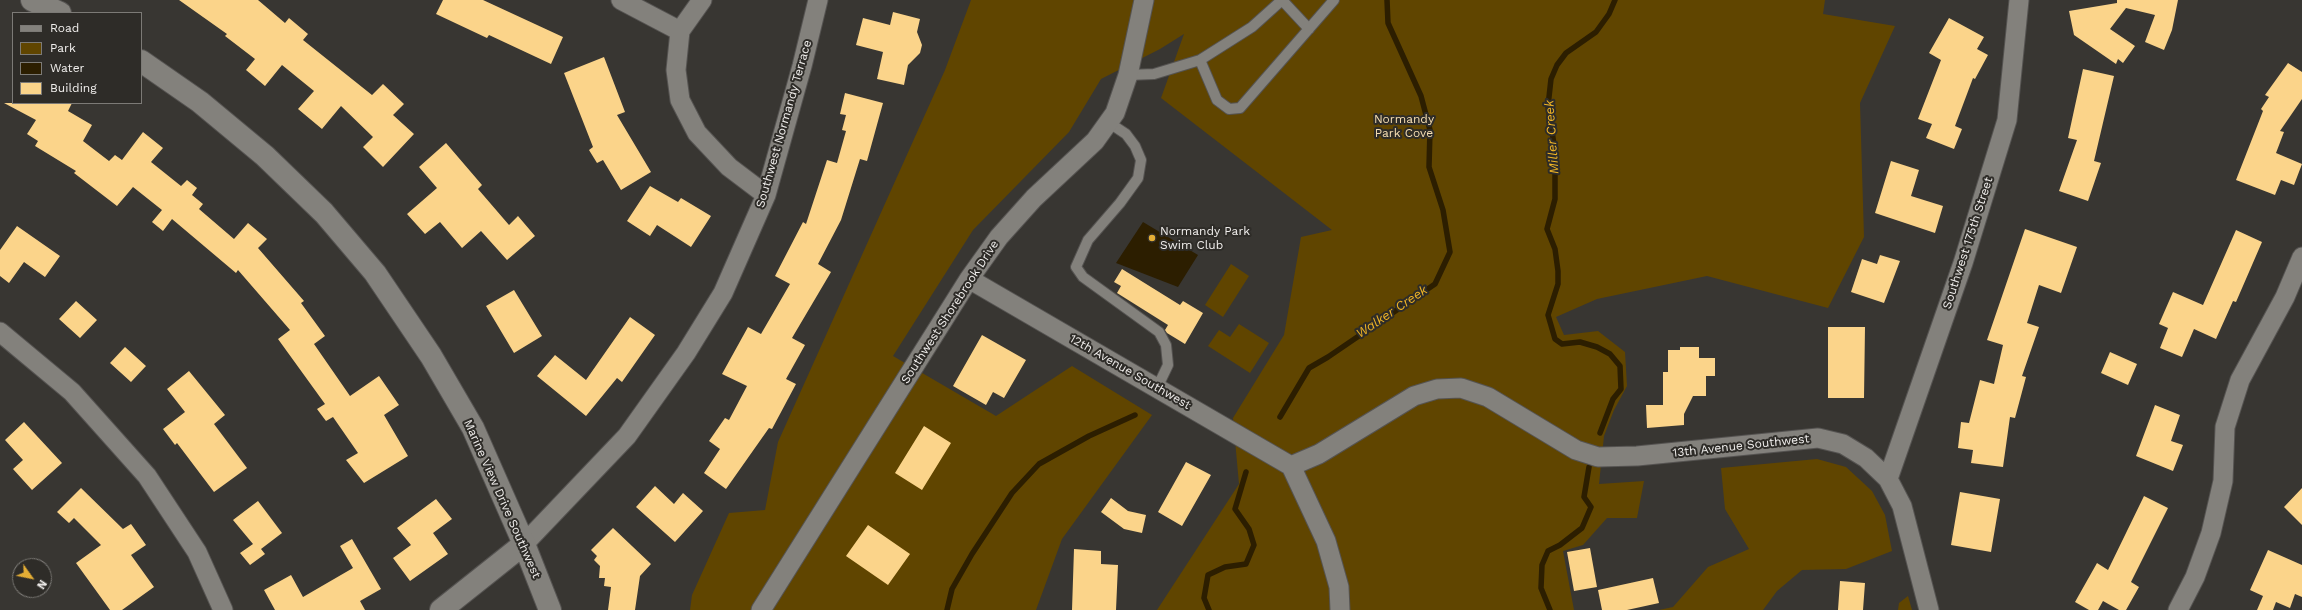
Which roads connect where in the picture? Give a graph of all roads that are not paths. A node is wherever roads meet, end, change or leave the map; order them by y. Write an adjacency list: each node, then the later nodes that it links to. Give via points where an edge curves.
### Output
1 (32, 0): 9 (street)
2 (621, 0): 11 (street)
3 (702, 0): 11 (street)
4 (818, 0): 16 (street, Southwest Normandy Terrace)
5 (1144, 0): 14 (street, Southwest Shorebrook Drive)
6 (1282, 0): 10 (lane); 12 (lane, via 1252,27)
7 (1334, 0): 10 (lane)
8 (2019, 0): 22 (street, Southwest 175th Street, via 2007,120 1963,263)
9 (58, 12)
10 (1309, 29): 12 (lane, via 1240,108 1229,109 1217,100)
11 (680, 31): 16 (street, via 676,70 680,100 697,133 729,167)
12 (1200, 60): 14 (lane, via 1154,74)
13 (142, 62): 23 (street, Marine View Drive Southwest, via 200,102 265,156 324,213 375,273 431,356 472,428)
14 (1128, 75): 15 (street, Southwest Shorebrook Drive, via 1115,113)
15 (1108, 122): 18 (street, Southwest Shorebrook Drive, via 1095,141 1034,198 999,237); 20 (lane, via 1126,134 1135,146 1141,160 1138,178 1088,240 1076,267 1083,277 1159,332 1166,345 1168,365)
16 (766, 195): 23 (street, Southwest Normandy Terrace, via 723,293 686,353 627,436)
17 (2302, 257): 30 (street, via 2285,297 2240,380 2225,427 2223,481 2211,533 2195,577)
18 (969, 279): 20 (street, 12th Avenue Southwest); 27 (street, Southwest Shorebrook Drive)
19 (0, 332): 24 (street, via 72,392 147,476 197,552)
20 (1157, 388): 21 (street, 12th Avenue Southwest)
21 (1291, 466): 22 (street, 13th Avenue Southwest, via 1319,454 1414,396 1437,389 1461,388 1488,397 1576,450 1598,457 1637,456 1818,438 1843,444 1866,458); 28 (street, via 1326,541 1339,587)
22 (1888, 479): 29 (street, 13th Avenue Southwest, via 1902,506)
23 (524, 544): 25 (street, Southwest Normandy Terrace); 26 (street, Marine View Drive Southwest)
24 (223, 610)
25 (440, 610)
26 (550, 610)
27 (762, 610)
28 (1340, 610)
29 (1929, 610)
30 (2178, 610)

